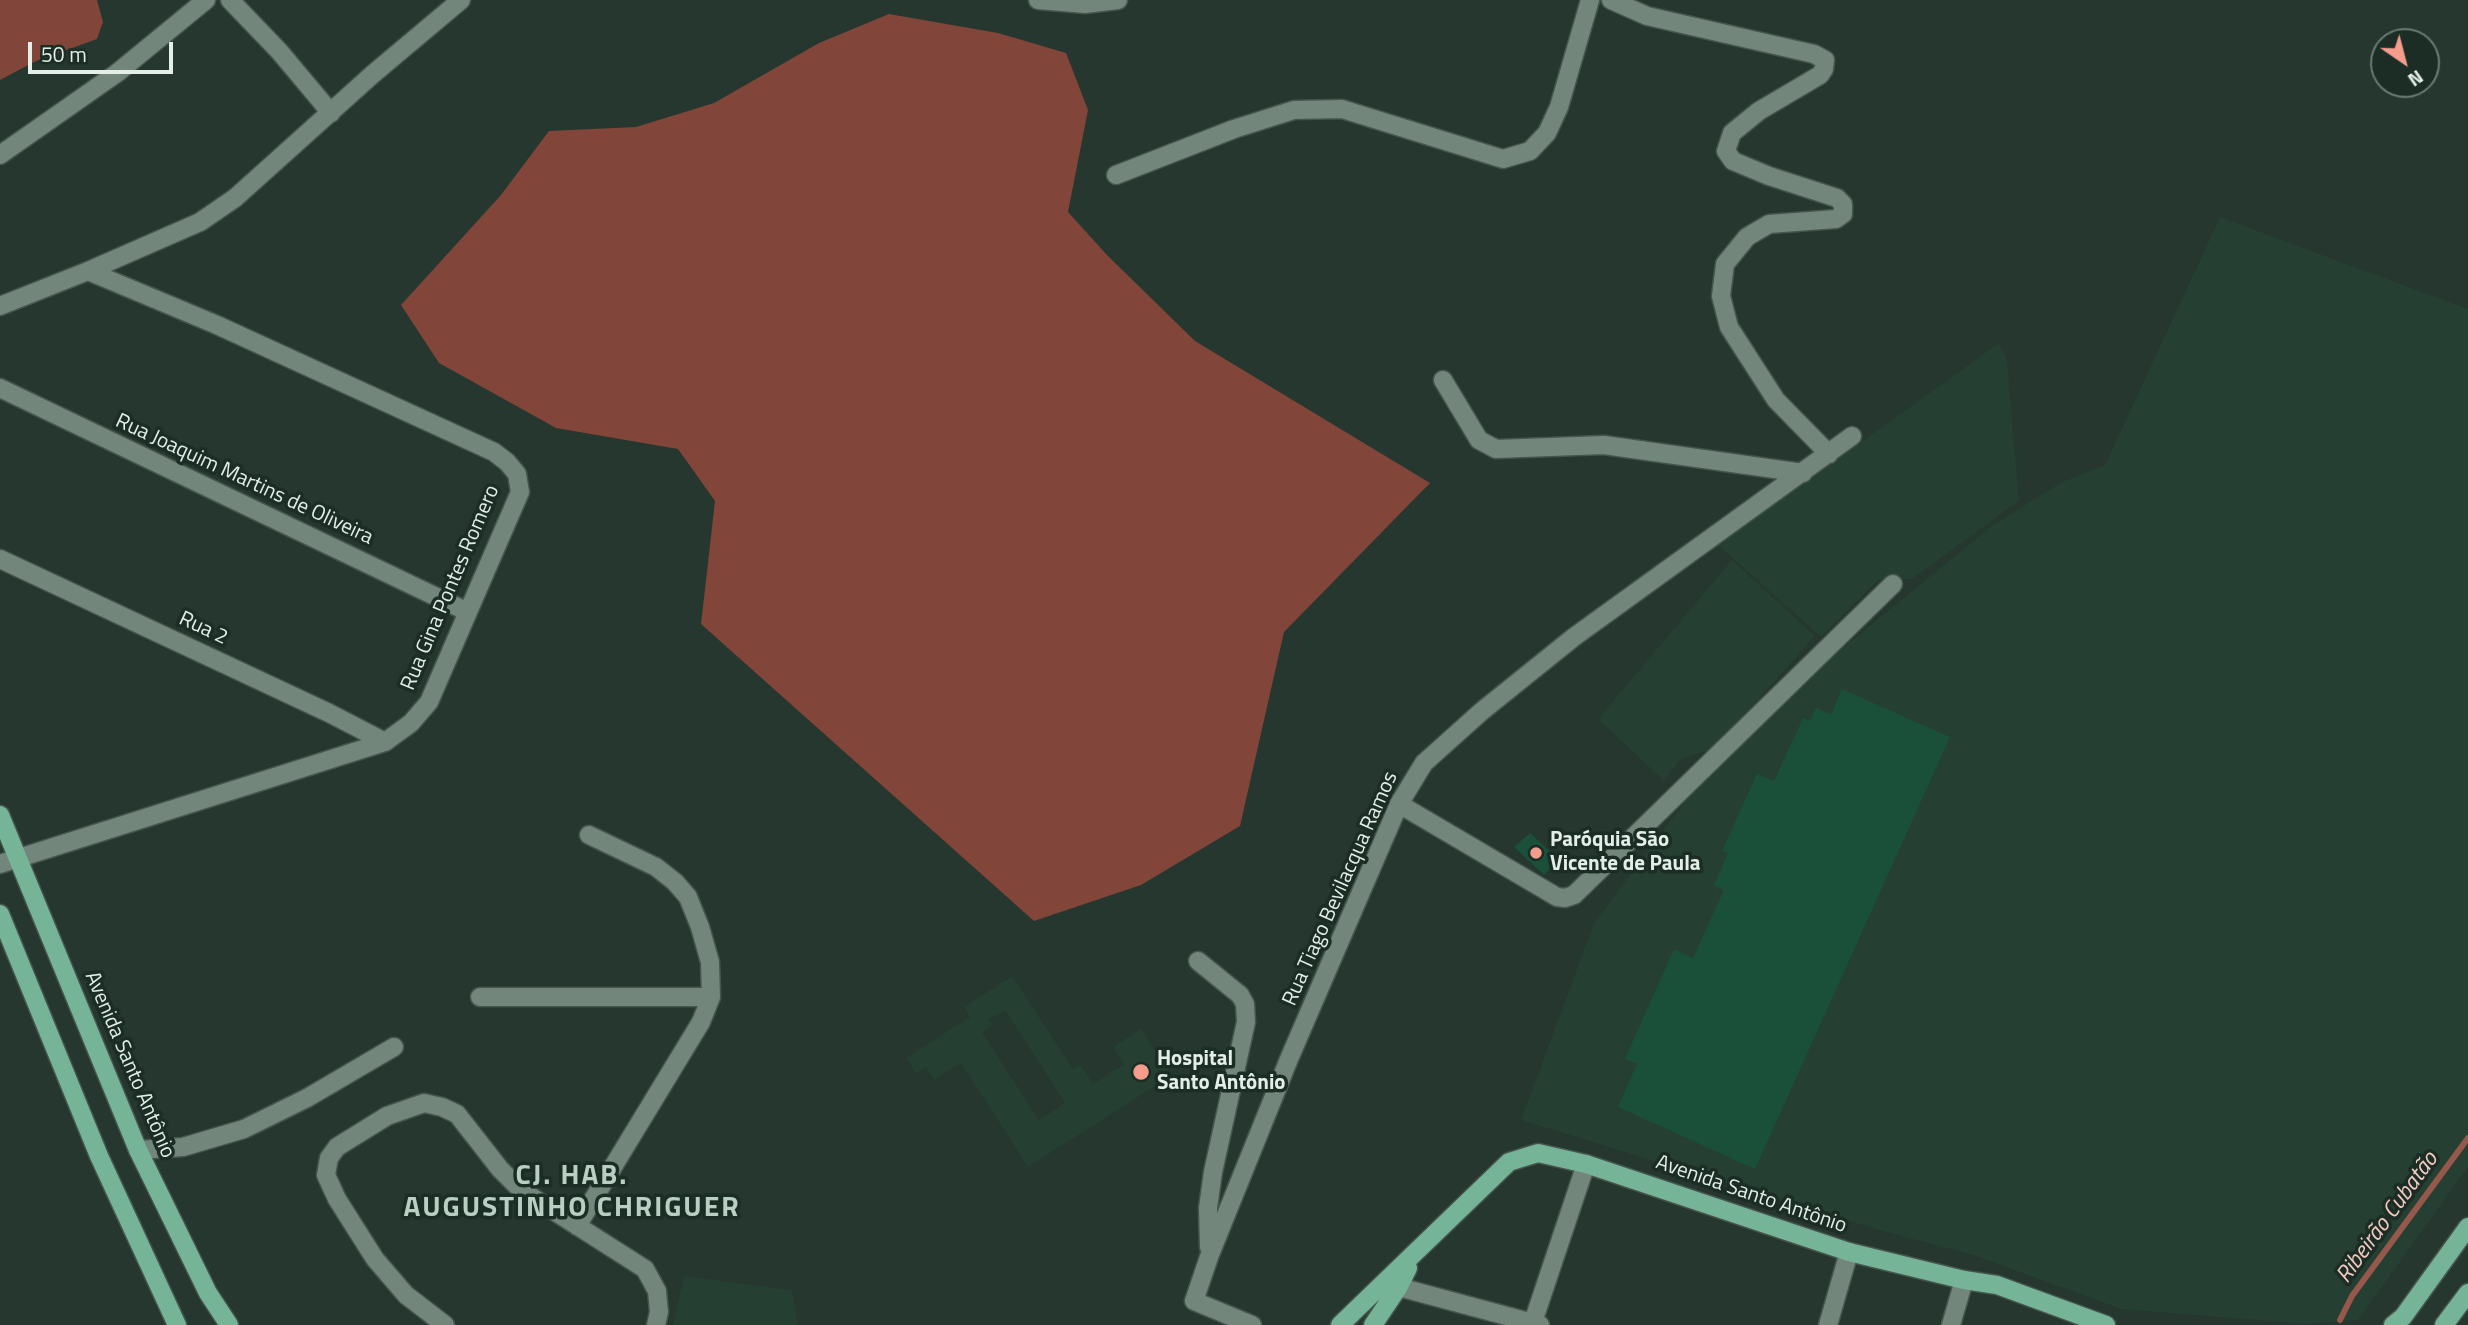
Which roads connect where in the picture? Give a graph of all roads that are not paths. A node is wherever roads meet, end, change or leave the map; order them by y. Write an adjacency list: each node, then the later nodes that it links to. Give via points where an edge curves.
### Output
1 (206, 0): 9 (street, via 117,73)
2 (230, 0): 8 (street)
3 (461, 0): 8 (street)
4 (1038, 0): 5 (street, via 1085,4)
5 (1118, 0)
6 (1590, 0): 10 (street, via 1559,107 1548,134 1530,151 1503,159 1342,109 1294,110)
7 (1611, 0): 16 (street, via 1647,16 1825,60 1820,75 1759,111 1732,133 1726,151 1733,161 1837,198 1843,204 1843,214 1836,219 1769,224 1747,237 1725,264 1721,296 1729,327 1776,400)
8 (331, 113): 11 (street, via 235,198 208,216)
9 (0, 155)
10 (1116, 175)
11 (88, 271): 12 (street); 20 (street, Rua Gina Pontes Romero, via 217,325 507,462 517,474 520,492)
12 (0, 306)
13 (1443, 380): 17 (street, via 1479,440 1496,449 1604,445)
14 (0, 388): 20 (street, Rua Joaquim Martins de Oliveira)
15 (1852, 436): 16 (street, Rua Tiago Bevilacqua Ramos)
16 (1829, 454): 17 (street, Rua Tiago Bevilacqua Ramos)
17 (1803, 472): 22 (street, Rua Tiago Bevilacqua Ramos, via 1574,638 1482,711 1424,763)
18 (0, 559): 21 (street, Rua 2)
19 (1894, 584): 22 (street, via 1574,895 1557,897)
20 (468, 612): 21 (street, Rua Gina Pontes Romero, via 429,702)
21 (385, 742): 25 (street, Rua Gina Pontes Romero)
22 (1399, 804): 36 (street, Rua Tiago Bevilacqua Ramos)
23 (0, 815): 25 (main road, Avenida Santo Antônio)
24 (589, 835): 29 (street, via 656,867 688,897 710,962)
25 (8, 860): 31 (main road, Avenida Santo Antônio)
26 (0, 914): 44 (main road, via 99,1156)
27 (1198, 961): 36 (street, via 1240,995 1246,1022 1213,1172)
28 (480, 997): 29 (street)
29 (712, 997): 33 (street)
30 (394, 1047): 31 (street, via 244,1129 183,1147)
31 (138, 1150): 45 (main road, Avenida Santo Antônio, via 208,1293)
32 (1586, 1164): 35 (main road, Avenida Santo Antônio); 38 (main road, Avenida Santo Antônio, via 1538,1153 1509,1162); 43 (street)
33 (577, 1226): 46 (street, via 521,1190 457,1114 442,1107 424,1103 387,1116 337,1147 326,1175 338,1199 375,1259 406,1295); 47 (street, via 645,1269 657,1291)
34 (2468, 1227): 42 (main road)
35 (1849, 1252): 37 (main road, Avenida Santo Antônio); 50 (street)
36 (1209, 1256): 48 (street, Rua Tiago Bevilacqua Ramos, via 1194,1301)
37 (1964, 1280): 41 (main road, Avenida Santo Antônio, via 1997,1286); 51 (street)
38 (1391, 1285): 40 (main road, Avenida Santo Antônio); 43 (street); 49 (main road, Avenida Santo Antônio)
39 (2468, 1293): 53 (main road)
40 (1378, 1320)
41 (2077, 1321): 52 (main road, Avenida Santo Antônio)
42 (2403, 1322)
43 (1535, 1324)
44 (177, 1325)
45 (229, 1325)
46 (445, 1325)
47 (656, 1325)
48 (1252, 1325)
49 (1340, 1325)
50 (1828, 1325)
51 (1951, 1325)
52 (2106, 1325)
53 (2444, 1325)

